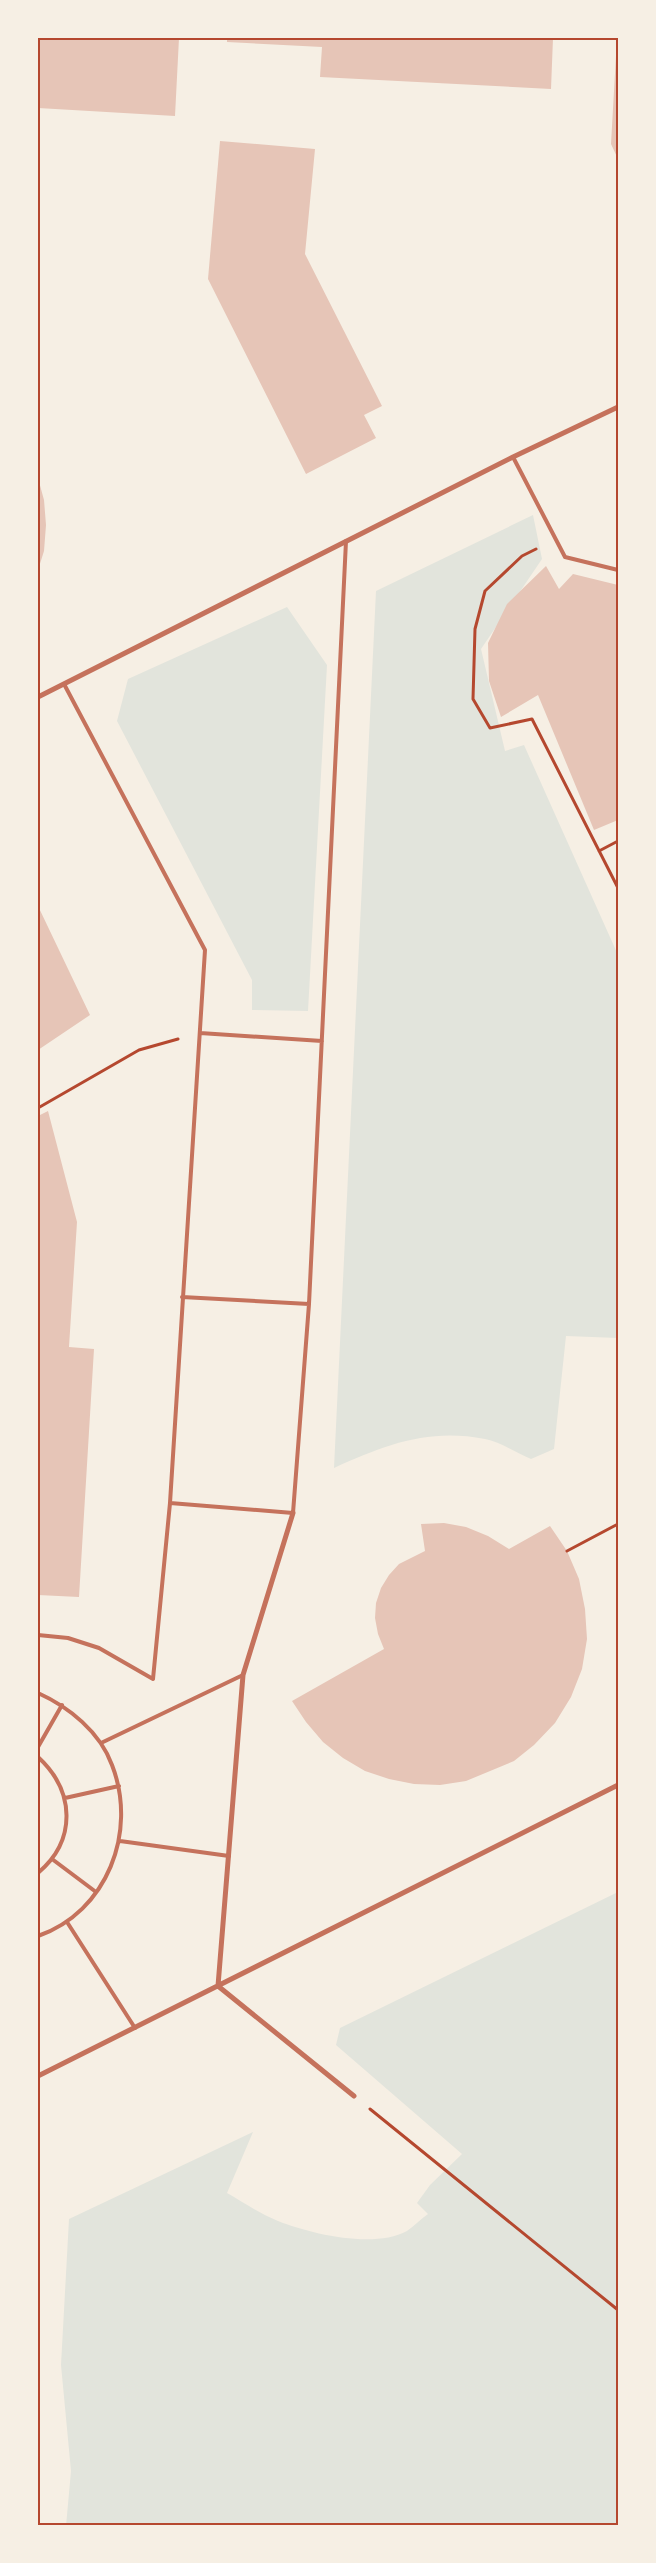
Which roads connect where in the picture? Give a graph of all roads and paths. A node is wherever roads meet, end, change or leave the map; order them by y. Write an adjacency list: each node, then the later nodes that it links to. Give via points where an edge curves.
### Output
1 (618, 407): 2 (street)
2 (513, 457): 3 (lane); 4 (street)
3 (557, 538): 5 (lane, via 565,556); 9 (path, via 522,556 485,591 475,629 473,698 490,728 532,719)
4 (346, 541): 6 (street); 12 (lane)
5 (618, 570)
6 (64, 684): 7 (street); 11 (lane, via 205,950)
7 (38, 697)
8 (618, 841): 9 (path)
9 (599, 851): 10 (path)
10 (618, 888)
11 (200, 1033): 12 (lane); 13 (path, via 140,1050); 14 (lane)
12 (322, 1041): 15 (lane)
13 (38, 1108)
14 (182, 1297): 15 (lane); 16 (lane)
15 (309, 1304): 17 (lane)
16 (170, 1503): 17 (lane); 20 (lane, via 153,1679 99,1648 68,1638)
17 (293, 1513): 21 (street)
18 (618, 1524): 19 (path)
19 (566, 1551)
20 (38, 1634)
21 (243, 1675): 24 (lane); 31 (street)
22 (38, 1693): 23 (lane)
23 (62, 1705): 24 (lane); 25 (lane)
24 (101, 1743): 28 (lane, via 112,1764)
25 (38, 1747)
26 (38, 1756): 29 (lane, via 61,1785)
27 (618, 1785): 37 (street)
28 (118, 1786): 29 (lane); 30 (lane, via 122,1815)
29 (65, 1798): 32 (lane, via 66,1826)
30 (120, 1841): 31 (lane); 34 (lane, via 112,1865)
31 (229, 1856): 37 (street)
32 (52, 1859): 33 (lane); 34 (lane)
33 (38, 1873)
34 (96, 1892): 35 (lane)
35 (67, 1922): 36 (lane); 38 (lane)
36 (38, 1936)
37 (218, 1986): 38 (street); 40 (street)
38 (135, 2028): 39 (street)
39 (38, 2076)
40 (354, 2096): 41 (path)
41 (618, 2310)

